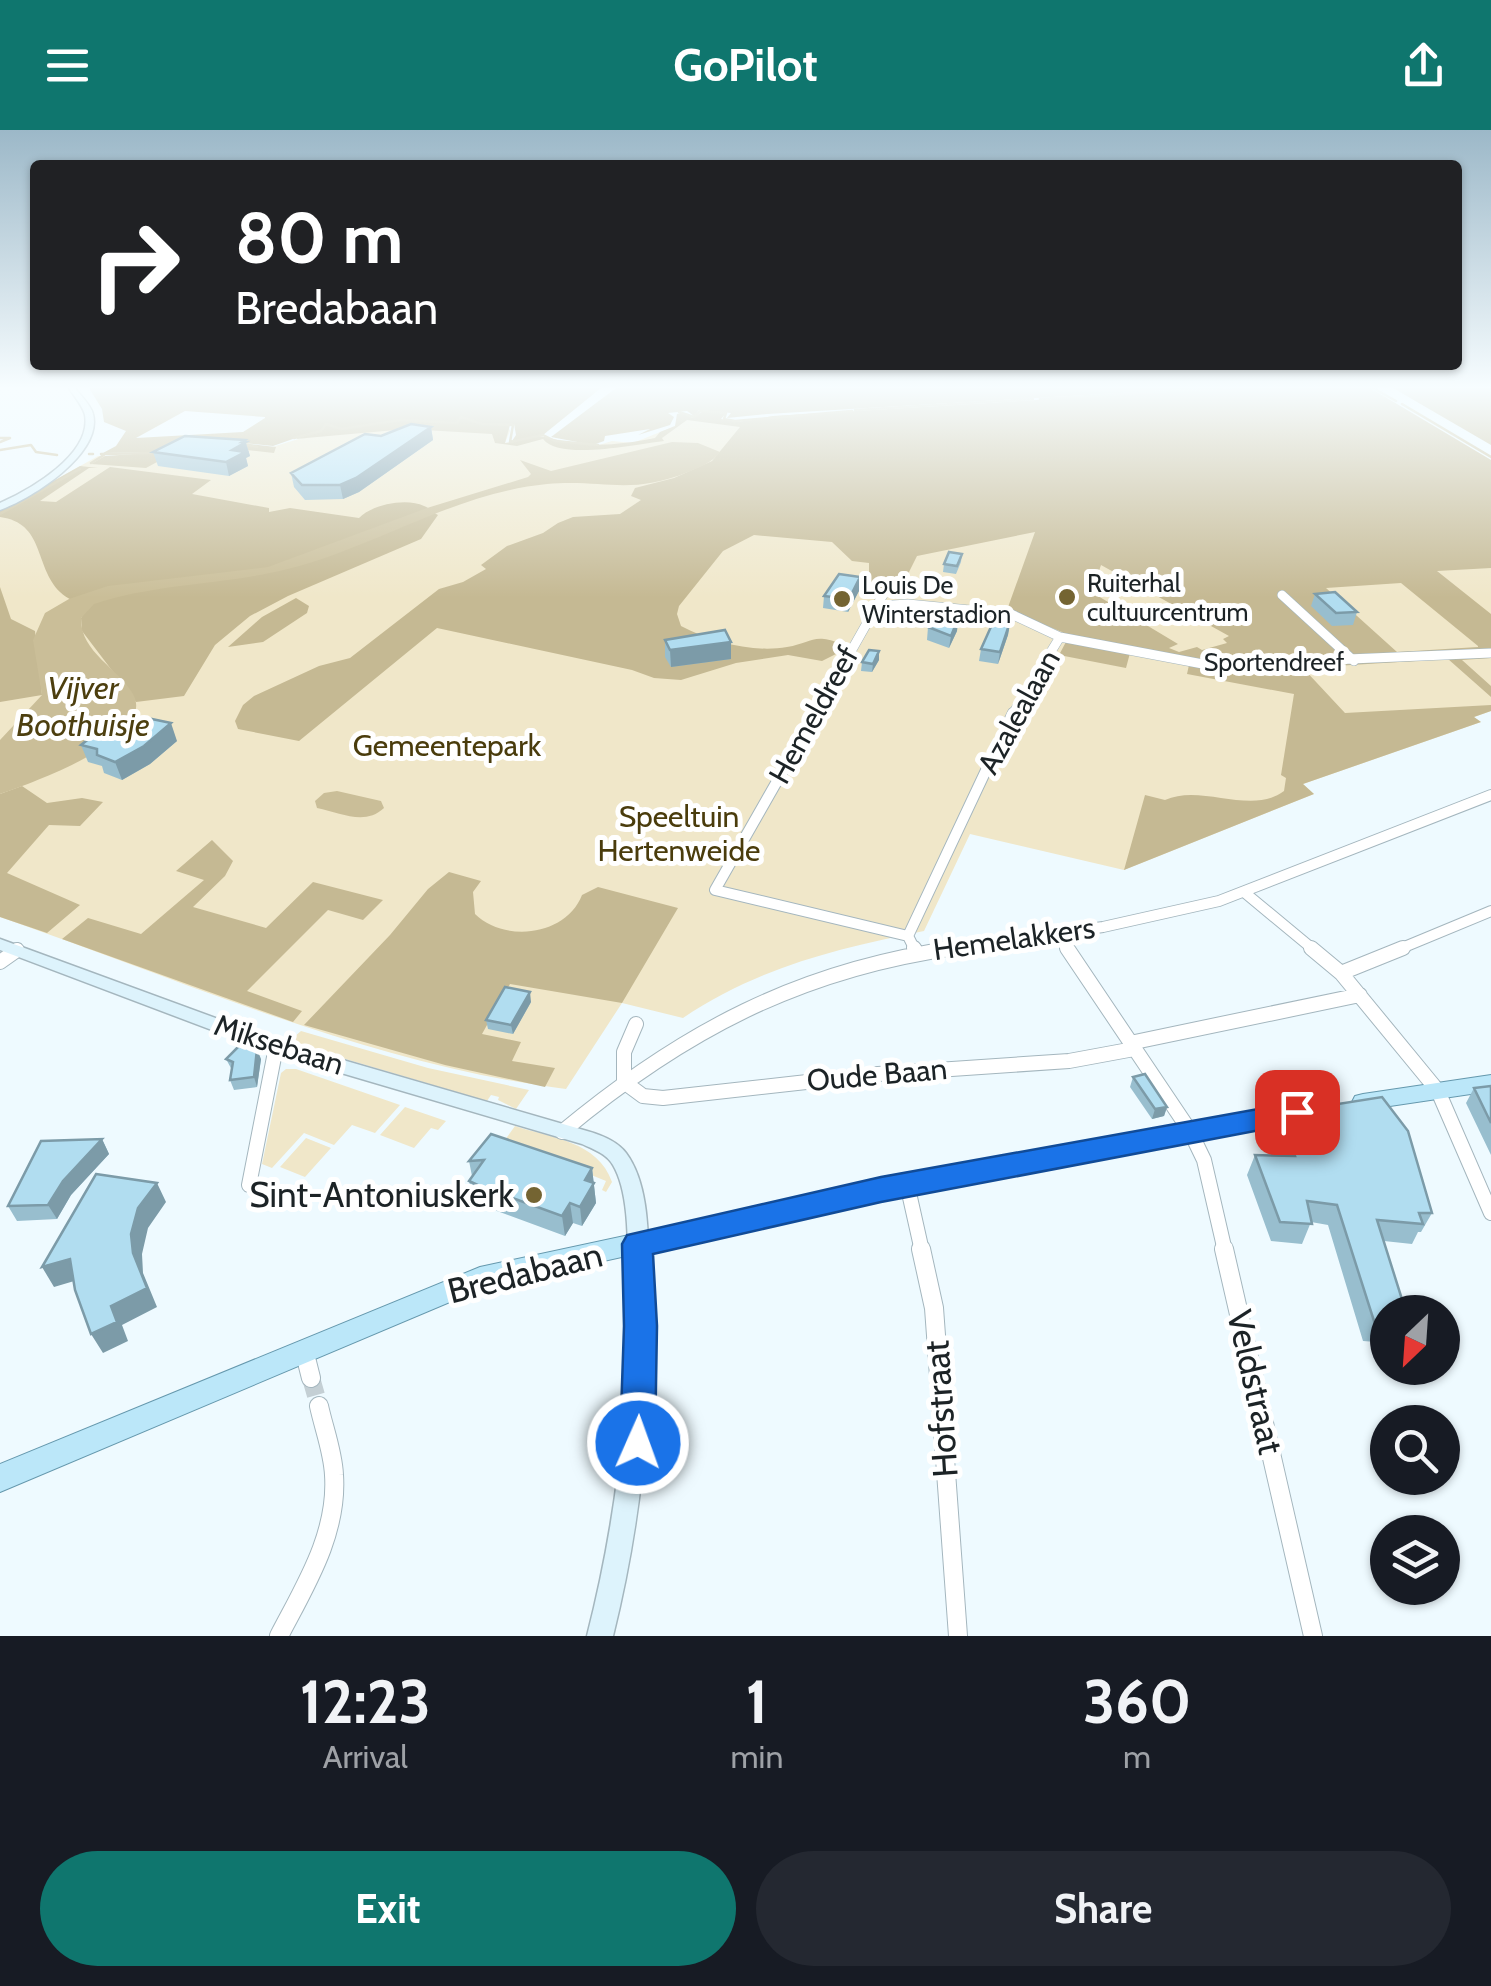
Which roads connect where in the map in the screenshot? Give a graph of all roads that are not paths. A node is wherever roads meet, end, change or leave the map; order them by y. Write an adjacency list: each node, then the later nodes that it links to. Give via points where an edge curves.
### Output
1 (63, 458): 2 (main road, via 0,508)
2 (71, 458)
3 (884, 594): 5 (street, Azalealaan); 6 (street, Hemeldreef)
4 (1282, 594): 9 (street)
5 (901, 604): 6 (street, Azalealaan); 7 (street, Azalealaan, via 1012,614)
6 (877, 606): 14 (street, Hemeldreef, via 715,890)
7 (1060, 637): 9 (street, Sportendreef, via 1208,666); 14 (street, Azalealaan, via 1017,705)
8 (1491, 653): 9 (street, Sportendreef)
9 (1354, 661)
10 (1491, 795): 11 (street, Hemelakkers)
11 (1244, 892): 13 (street, Hemelakkers, via 1172,914); 18 (street)
12 (1491, 911): 18 (street)
13 (1057, 933): 16 (street, Hemelakkers); 21 (street, Veldstraat)
14 (908, 936): 16 (street)
15 (8, 947): 17 (street); 22 (main road, Miksebaan)
16 (918, 954): 23 (street, Hemelakkers, via 785,990)
17 (0, 962)
18 (1341, 973): 19 (street)
19 (1360, 995): 21 (street, Oude Baan); 25 (street)
20 (636, 1024): 23 (street, via 625,1043)
21 (1132, 1046): 23 (street, Oude Baan, via 1068,1061 653,1099); 26 (street, Veldstraat)
22 (276, 1047): 27 (main road, Miksebaan); 29 (street)
23 (624, 1082): 27 (street, Hemelakkers)
24 (1491, 1083): 25 (main road, Bredabaan)
25 (1438, 1090): 26 (main road, Bredabaan); 30 (street)
26 (1190, 1131): 28 (main road, Bredabaan); 39 (street, Veldstraat, via 1204,1160)
27 (562, 1132): 31 (main road, Miksebaan, via 600,1143 622,1164)
28 (907, 1184): 31 (main road, Bredabaan); 38 (street, Hofstraat, via 934,1308)
29 (249, 1185)
30 (1491, 1214)
31 (638, 1244): 32 (main road, Bredabaan, via 480,1278); 37 (main road, Miksebaan, via 638,1443)
32 (304, 1350): 33 (street); 35 (main road, Bredabaan)
33 (311, 1378)
34 (319, 1406): 36 (street, via 334,1474 331,1519)
35 (0, 1478)
36 (280, 1636)
37 (600, 1636)
38 (958, 1636)
39 (1313, 1636)

